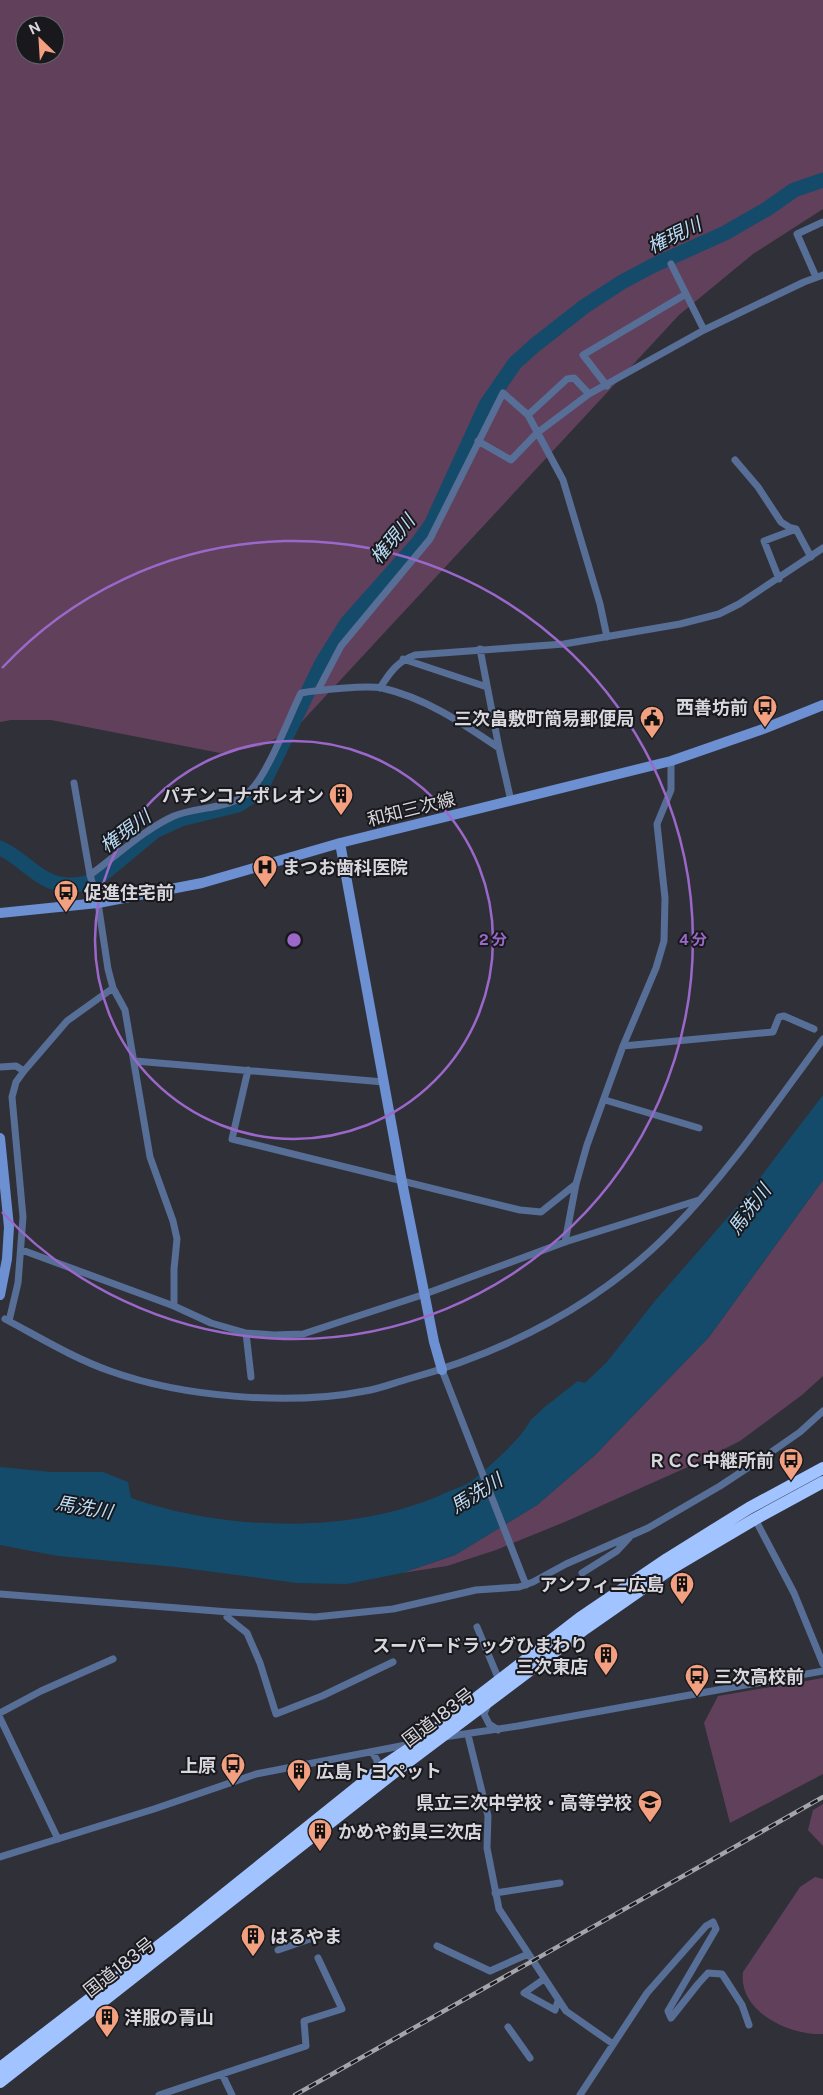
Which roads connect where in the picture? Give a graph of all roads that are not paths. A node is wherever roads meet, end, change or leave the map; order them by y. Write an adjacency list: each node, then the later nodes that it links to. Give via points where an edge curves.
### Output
1 (823, 222): 3 (street, via 796,234)
2 (671, 264): 4 (street)
3 (820, 276): 5 (street)
4 (686, 294): 5 (street); 6 (street, via 583,355)
5 (704, 330): 6 (street)
6 (607, 386): 7 (street)
7 (589, 394): 8 (street, via 574,378 567,379); 9 (street)
8 (528, 415): 9 (street); 10 (street, via 503,393)
9 (537, 433): 10 (street, via 511,460); 16 (street, via 563,480)
10 (478, 441): 21 (street, via 430,539 341,646)
11 (735, 460): 12 (street, via 781,522)
12 (796, 529): 14 (street); 15 (street, via 764,541)
13 (823, 548): 14 (street)
14 (811, 557): 15 (street)
15 (779, 580): 16 (street, via 719,614)
16 (607, 637): 17 (street, via 564,644)
17 (480, 649): 18 (street, via 432,652); 19 (street)
18 (403, 659): 19 (street); 20 (street)
19 (488, 687): 23 (street)
20 (380, 688): 21 (street); 23 (street, via 417,699 453,717)
21 (316, 690): 28 (street, via 301,693 263,771 243,797 176,815 148,829)
22 (823, 705): 24 (main road, 和知三次線)
23 (498, 748): 26 (street)
24 (671, 761): 26 (main road, 和知三次線); 34 (street, via 671,790 657,824 664,898 664,941)
25 (74, 783): 28 (street)
26 (511, 800): 27 (main road, 和知三次線)
27 (340, 843): 29 (main road, 和知三次線, via 202,883); 39 (main road)
28 (91, 877): 29 (street)
29 (98, 903): 30 (main road, 和知三次線); 31 (street)
30 (0, 913)
31 (113, 988): 35 (street, via 125,1010); 37 (street, via 67,1021)
32 (814, 1029): 34 (street, via 784,1016 778,1017 773,1032)
33 (823, 1039): 45 (street)
34 (623, 1046): 40 (street)
35 (135, 1062): 38 (street); 50 (street, via 150,1157 173,1221 176,1240)
36 (0, 1067): 37 (street, via 16,1066)
37 (24, 1070): 47 (street, via 16,1082 12,1098 24,1217)
38 (248, 1070): 39 (street); 43 (street, via 232,1139)
39 (384, 1082): 43 (main road)
40 (605, 1100): 41 (street); 44 (street)
41 (699, 1128)
42 (0, 1138): 49 (main road, via 9,1227)
43 (402, 1182): 44 (street, via 541,1212); 48 (main road)
44 (576, 1184): 46 (street)
45 (700, 1200): 46 (street); 52 (street, via 671,1232 615,1281 569,1312 496,1349)
46 (566, 1242): 48 (street)
47 (22, 1250): 50 (street); 52 (street, via 18,1283 7,1320 74,1356 110,1371 156,1384 287,1400 365,1391)
48 (425, 1294): 51 (street, via 303,1334); 52 (main road)
49 (0, 1295)
50 (174, 1306): 51 (street, via 211,1323)
51 (246, 1333): 53 (street)
52 (442, 1370): 60 (street)
53 (251, 1377)
54 (823, 1411): 58 (street, via 800,1432 720,1486)
55 (823, 1468): 57 (highway, 国道183号)
56 (823, 1482): 57 (highway, 国道183号)
57 (752, 1513): 66 (street, via 794,1593); 68 (highway, 国道183号, via 667,1559); 69 (highway, 国道183号, via 586,1628)
58 (630, 1536): 59 (street, via 617,1551); 60 (street)
59 (582, 1574)
60 (526, 1585): 61 (street, via 476,1590 393,1609 315,1617)
61 (0, 1594)
62 (227, 1617): 65 (street, via 247,1633 276,1714)
63 (478, 1627): 68 (street)
64 (113, 1659): 70 (street)
65 (392, 1662)
66 (823, 1664)
67 (823, 1671): 72 (street)
68 (499, 1680): 75 (highway, 国道183号)
69 (491, 1699): 72 (street, via 484,1714 488,1724); 74 (highway, 国道183号)
70 (0, 1713)
71 (0, 1718): 78 (street)
72 (498, 1730): 73 (street)
73 (468, 1735): 74 (street); 81 (street, via 488,1816 487,1848)
74 (439, 1738): 75 (street); 95 (highway, 国道183号)
75 (418, 1743): 76 (street); 77 (highway, 国道183号)
76 (372, 1752): 77 (street, via 377,1760); 78 (street, via 256,1774)
77 (377, 1771): 93 (highway, 国道183号, via 182,1928)
78 (58, 1839): 79 (street)
79 (0, 1856)
80 (560, 1883): 81 (street)
81 (495, 1893): 85 (street, via 499,1909)
82 (310, 1939): 84 (street)
83 (437, 1946): 85 (street, via 490,1971)
84 (278, 1950)
85 (528, 1954): 87 (street)
86 (318, 1958): 94 (street, via 342,2009 304,2021 306,2046)
87 (544, 1979): 88 (street); 88 (street, via 524,1992 555,2010)
88 (558, 2000): 91 (street, via 566,2012)
89 (749, 2025): 91 (street, via 742,2005 722,1974 708,1973 671,2018 668,2011 716,1929 713,1922 647,1993)
90 (508, 2027): 92 (street)
91 (613, 2044): 98 (street)
92 (530, 2058)
93 (0, 2068)
94 (222, 2074): 96 (street); 97 (street)
95 (0, 2082)
96 (160, 2095)
97 (232, 2095)
98 (580, 2095)

